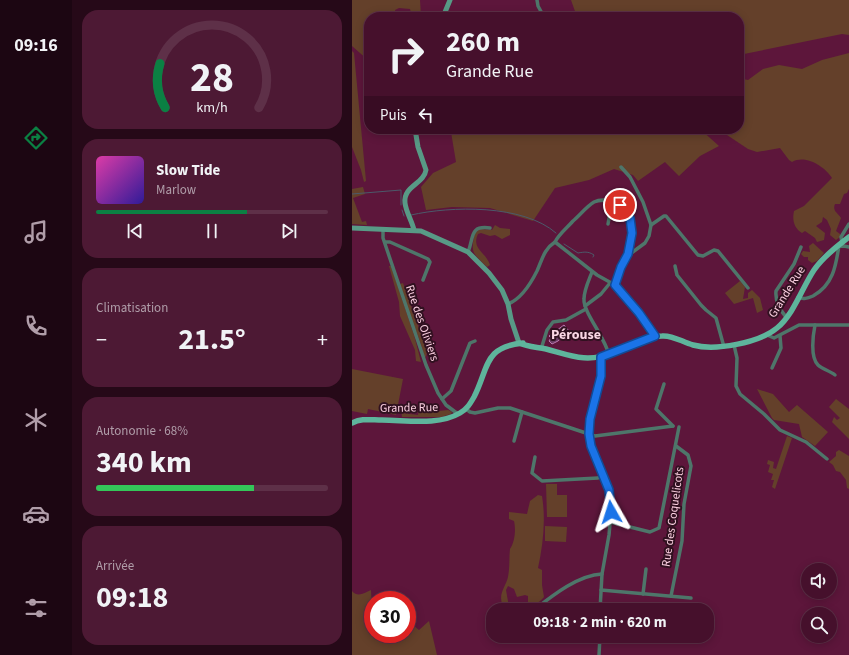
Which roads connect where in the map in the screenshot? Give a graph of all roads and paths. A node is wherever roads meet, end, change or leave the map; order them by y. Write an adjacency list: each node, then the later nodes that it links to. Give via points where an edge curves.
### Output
1 (450, 0): 3 (street)
2 (537, 0): 4 (street)
3 (445, 12)
4 (541, 12)
5 (416, 134): 14 (street, via 426,170 405,198)
6 (621, 167): 10 (street, via 641,198)
7 (612, 202): 8 (street); 17 (street, via 604,200 593,203); 22 (street, via 622,207 631,223 632,240)
8 (608, 224)
9 (849, 224): 18 (street)
10 (652, 225): 22 (street, via 645,243); 28 (street, via 666,216 698,255 718,251)
11 (352, 228): 13 (street)
12 (490, 228): 21 (street, via 476,229)
13 (383, 230): 14 (street); 16 (street, Rue des Oliviers)
14 (414, 230): 21 (street, via 429,233)
15 (849, 237): 18 (main road, Grande Rue)
16 (383, 239): 25 (street, via 428,259 430,262); 47 (street, Rue des Oliviers, via 424,361)
17 (556, 242): 24 (street); 30 (street, via 546,249 529,284 516,300)
18 (840, 244): 19 (street); 29 (main road, Grande Rue, via 815,268); 29 (street, via 834,270 827,285 808,298)
19 (848, 246)
20 (801, 247): 32 (street, via 794,264 776,291 778,306)
21 (468, 252): 30 (street, via 494,278)
22 (628, 254): 27 (street)
23 (675, 266): 42 (street, via 677,274 701,305 716,318)
24 (592, 272): 26 (street); 31 (street, via 584,296)
25 (423, 280)
26 (610, 283): 27 (street); 31 (street)
27 (615, 285): 36 (street)
28 (748, 288)
29 (798, 297): 32 (main road, Grande Rue)
30 (508, 304): 39 (street)
31 (585, 308): 41 (street, via 566,320 553,322); 43 (street, via 606,344)
32 (786, 318): 35 (main road, Grande Rue)
33 (816, 325): 34 (street); 37 (street, via 798,325); 45 (street, via 813,338 815,360 820,366)
34 (849, 325)
35 (767, 334): 37 (street, via 772,339); 40 (main road, Grande Rue)
36 (655, 336): 42 (main road, Grande Rue, via 670,336 707,348); 43 (main road, Grande Rue)
37 (780, 336): 44 (street, via 781,348)
38 (475, 341): 47 (street, via 470,344 451,391)
39 (519, 343): 41 (main road); 43 (main road, Grande Rue, via 573,357 590,359); 48 (main road, Grande Rue, via 506,346 489,360)
40 (734, 345): 42 (main road, Grande Rue); 57 (street, via 737,358 736,386 740,394 780,430 806,442)
41 (542, 346): 43 (main road, via 575,354)
42 (724, 347)
43 (604, 356): 53 (street)
44 (772, 368)
45 (835, 374)
46 (664, 384): 53 (street, via 656,409 673,426 595,436)
47 (442, 400): 50 (street, Rue des Oliviers)
48 (466, 409): 49 (street, via 472,413 498,408); 50 (main road, Grande Rue)
49 (522, 412): 53 (street); 54 (street)
50 (458, 414): 51 (main road, Grande Rue, via 438,419 364,420)
51 (352, 423)
52 (679, 427): 55 (street)
53 (589, 434): 58 (street)
54 (514, 441)
55 (676, 446): 59 (street, via 659,528 650,532); 64 (street, Rue des Coquelicots, via 688,455 691,466 684,504 682,541)
56 (535, 457): 58 (street, via 532,473 542,481)
57 (827, 459)
58 (603, 476): 59 (street, via 609,490)
59 (610, 522): 61 (street)
60 (646, 569): 63 (street)
61 (602, 574): 62 (street); 66 (street, via 568,586)
62 (601, 590): 63 (street); 67 (street)
63 (643, 594): 64 (street)
64 (671, 596): 65 (street)
65 (691, 598)
66 (544, 603)
67 (600, 603)
68 (600, 643): 69 (street)
69 (599, 655)

